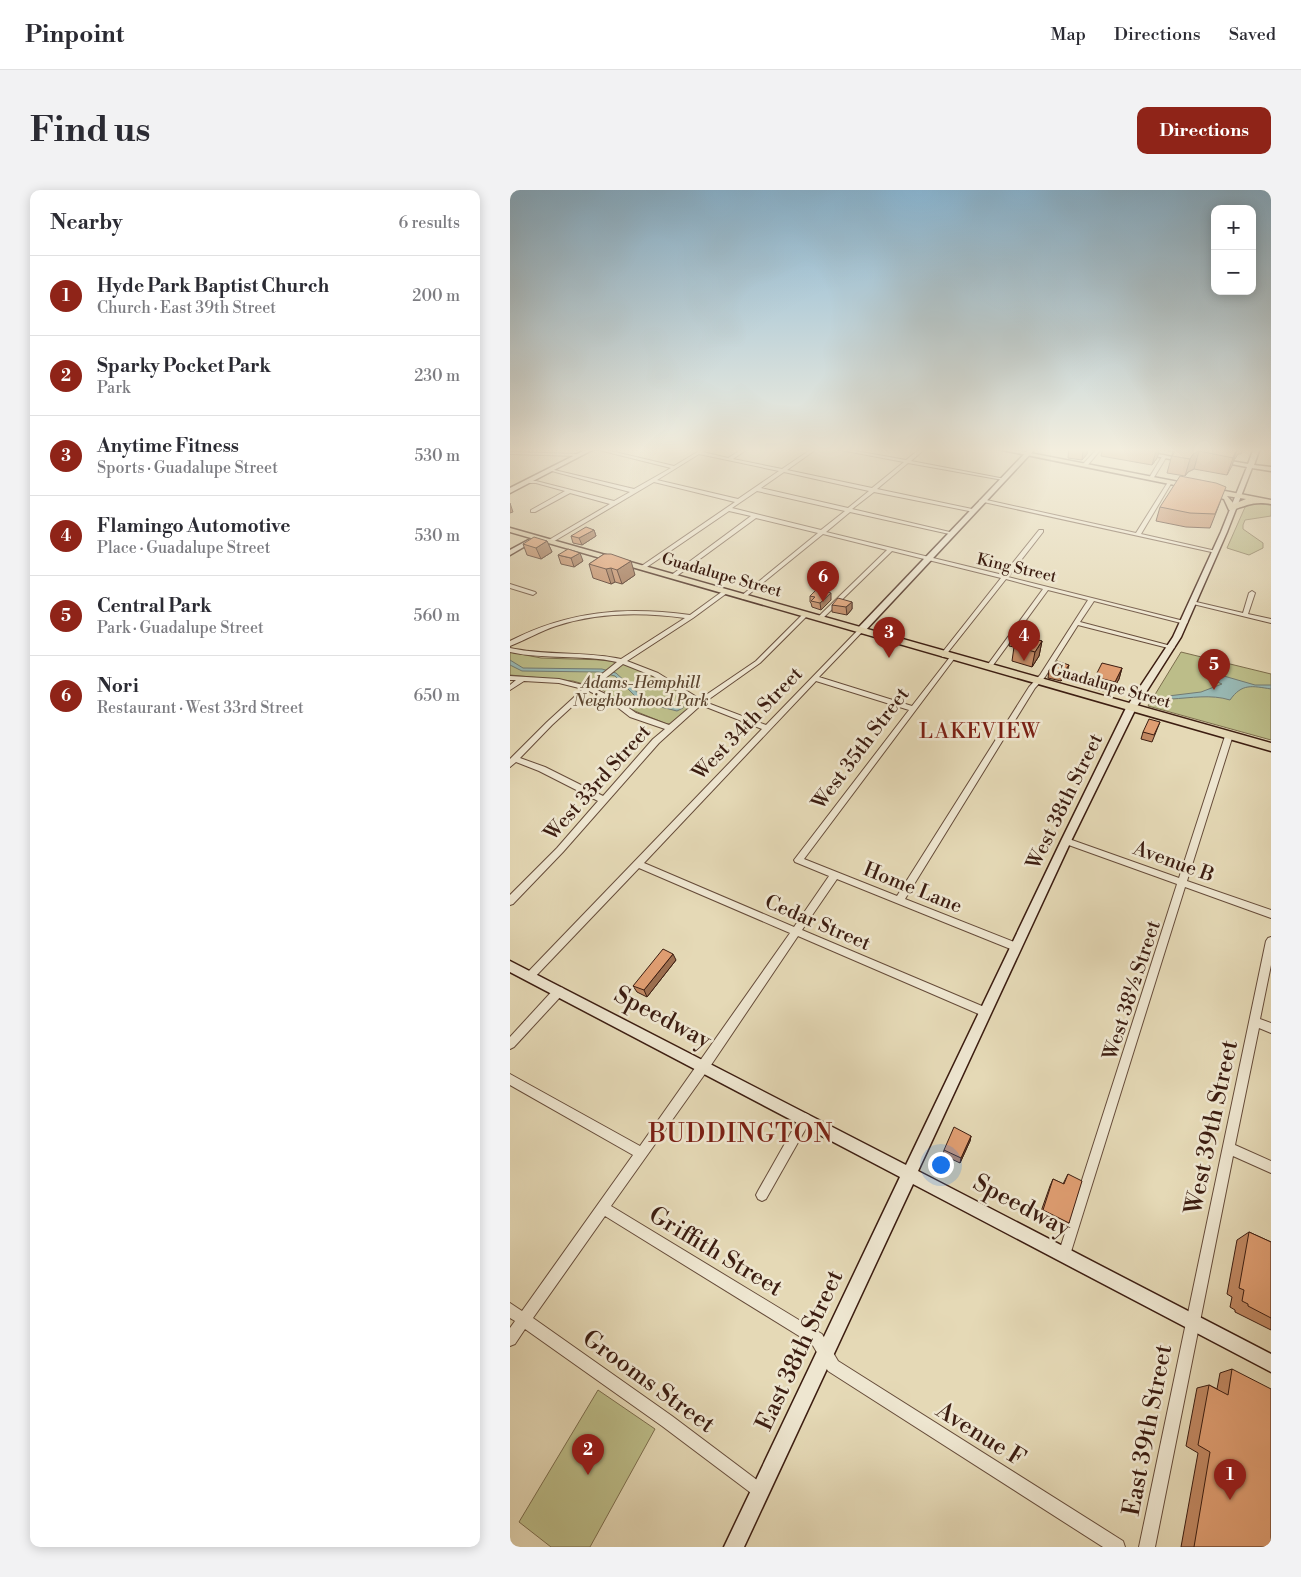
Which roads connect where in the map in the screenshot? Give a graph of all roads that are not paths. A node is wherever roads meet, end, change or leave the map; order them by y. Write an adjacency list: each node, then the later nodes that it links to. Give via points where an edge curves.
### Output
1 (600, 511): 18 (street)
2 (725, 511): 23 (street)
3 (737, 511): 11 (street, King Street)
4 (847, 511): 14 (street)
5 (855, 511): 15 (street)
6 (969, 511): 10 (street)
7 (1029, 511): 16 (street)
8 (1152, 511): 16 (street)
9 (1231, 511): 20 (street, West 38th Street)
10 (972, 512): 15 (street, West 34th Street)
11 (756, 516): 14 (street, King Street); 24 (street)
12 (510, 530): 17 (main road, Guadalupe Street)
13 (1041, 531): 25 (street, West 35th Street)
14 (822, 532): 19 (street, King Street); 31 (street)
15 (952, 534): 22 (street, West 34th Street)
16 (1138, 535): 20 (street)
17 (536, 538): 18 (main road, Guadalupe Street); 21 (street)
18 (549, 542): 23 (main road, Guadalupe Street)
19 (891, 549): 22 (street, King Street); 37 (street)
20 (1214, 552): 33 (street, West 38th Street)
21 (510, 553)
22 (927, 560): 25 (street, King Street); 41 (street, West 34th Street)
23 (642, 568): 24 (main road, Guadalupe Street)
24 (672, 577): 28 (main road, Guadalupe Street)
25 (1004, 579): 27 (street, King Street); 45 (street, West 35th Street)
26 (510, 586): 30 (street)
27 (1046, 588): 32 (street, King Street); 47 (street)
28 (725, 592): 31 (main road, Guadalupe Street); 36 (street)
29 (1252, 593): 35 (street)
30 (533, 594)
31 (743, 597): 34 (main road, Guadalupe Street)
32 (1092, 599): 39 (street, King Street); 40 (street)
33 (1192, 603): 35 (street); 39 (street, West 38th Street)
34 (805, 615): 37 (main road, Guadalupe Street); 54 (street, West 33rd Street, via 758,662)
35 (1245, 615): 38 (street)
36 (691, 617): 42 (street, via 650,612 595,615 550,625); 46 (street)
37 (819, 619): 41 (main road, Guadalupe Street)
38 (1271, 621)
39 (1184, 622): 43 (street, West 38th Street)
40 (1077, 623): 43 (street); 51 (street)
41 (860, 631): 45 (main road, Guadalupe Street); 49 (street, West 34th Street)
42 (510, 644)
43 (1172, 647): 55 (street, West 38th Street)
44 (510, 650): 46 (street)
45 (948, 656): 47 (main road, Guadalupe Street); 56 (street, West 35th Street)
46 (623, 661): 53 (street); 54 (street, via 656,673)
47 (989, 668): 51 (main road, Guadalupe Street)
48 (510, 678): 50 (street)
49 (814, 678): 56 (street); 58 (street, West 34th Street)
50 (522, 680): 52 (street); 53 (street, via 559,681)
51 (1038, 681): 55 (main road, Guadalupe Street); 68 (street)
52 (510, 688)
53 (587, 688): 57 (street, via 633,715); 61 (street)
54 (701, 702): 57 (street, West 33rd Street); 58 (street)
55 (1131, 708): 59 (main road, Guadalupe Street); 63 (street, West 38th Street)
56 (913, 709): 64 (street, West 35th Street)
57 (669, 728): 62 (street, West 33rd Street)
58 (767, 728): 65 (street, West 34th Street)
59 (1229, 735): 60 (main road, Guadalupe Street); 67 (street, West 38½ Street)
60 (1271, 747)
61 (512, 761): 62 (street, via 542,770)
62 (603, 800): 69 (street, West 33rd Street)
63 (1066, 842): 67 (street, Avenue B); 73 (street, West 38th Street)
64 (798, 860): 66 (street, Home Lane)
65 (638, 864): 71 (street, Cedar Street); 75 (street, West 34th Street)
66 (835, 875): 68 (street, Home Lane); 71 (street)
67 (1183, 883): 70 (street, Avenue B); 90 (street, West 38½ Street)
68 (899, 900): 73 (street, Home Lane)
69 (510, 901)
70 (1271, 914)
71 (795, 932): 77 (street, Cedar Street); 81 (street)
72 (1271, 941): 78 (street, West 39th Street)
73 (1016, 947): 77 (street, West 38th Street)
74 (510, 966): 75 (street, Speedway)
75 (530, 976): 76 (street, Speedway)
76 (559, 991): 80 (street); 81 (street, Speedway)
77 (985, 1012): 87 (street, West 38th Street)
78 (1255, 1022): 79 (street); 84 (street, West 39th Street)
79 (1271, 1028)
80 (510, 1044)
81 (703, 1067): 83 (street, Speedway); 85 (street)
82 (510, 1079): 85 (street)
83 (805, 1119): 87 (street, Speedway); 88 (street)
84 (1229, 1148): 86 (street); 93 (street, West 39th Street)
85 (642, 1154): 89 (street)
86 (1271, 1167)
87 (910, 1174): 90 (street, Speedway); 95 (street, East 38th Street)
88 (762, 1195)
89 (603, 1208): 92 (street); 95 (street, Griffith Street, via 817,1339)
90 (1064, 1255): 93 (street, Speedway)
91 (510, 1310): 92 (street, Grooms Street)
92 (524, 1320): 94 (street); 97 (street, Grooms Street)
93 (1191, 1321): 96 (street, Speedway); 100 (street, East 39th Street)
94 (510, 1339)
95 (825, 1354): 97 (street, East 38th Street); 99 (street, Avenue F, via 836,1368)
96 (1271, 1363)
97 (760, 1491): 98 (street, East 38th Street)
98 (734, 1547)
99 (1117, 1547)
100 (1146, 1547)

